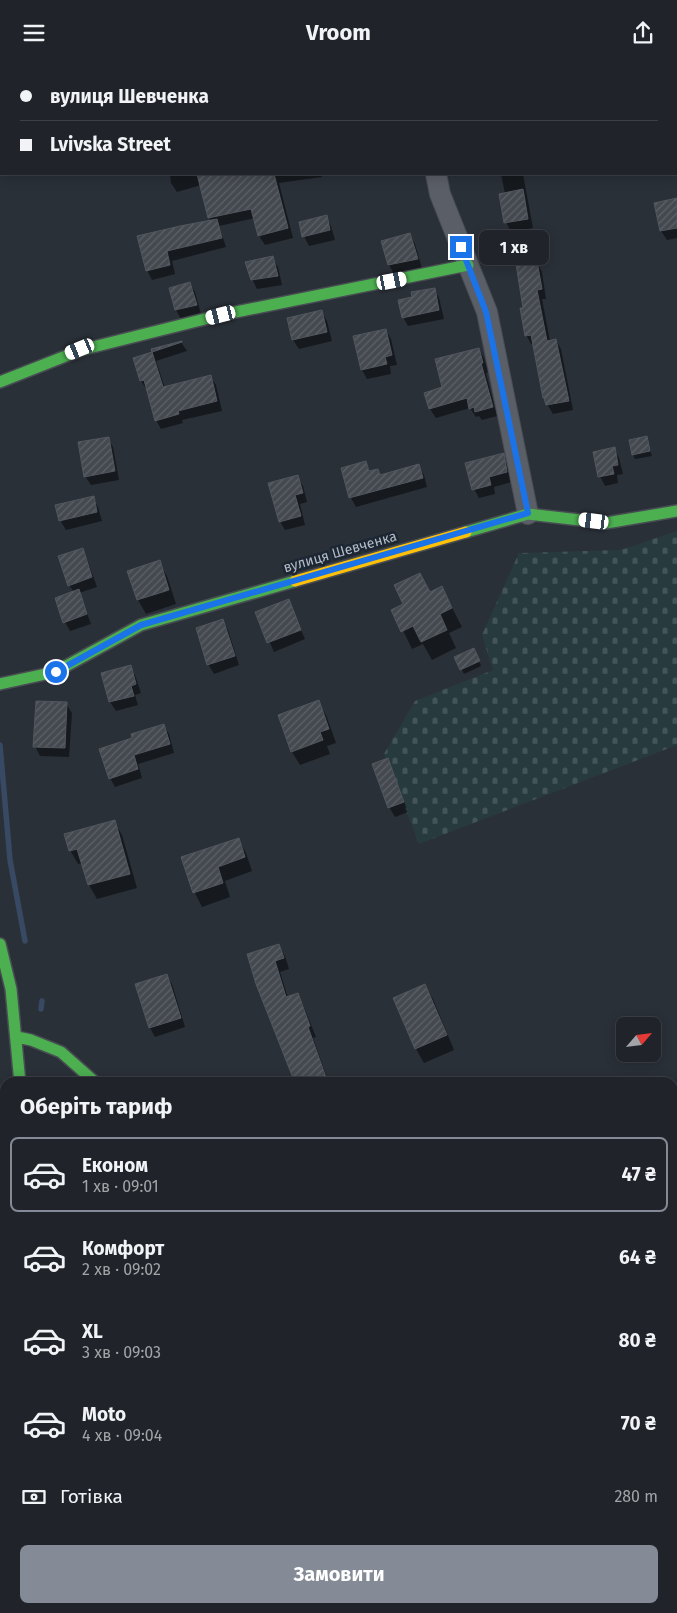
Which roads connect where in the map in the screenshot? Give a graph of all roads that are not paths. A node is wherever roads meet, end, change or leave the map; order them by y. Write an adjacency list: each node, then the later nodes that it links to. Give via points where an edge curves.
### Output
1 (436, 175): 2 (street, via 440,194)
2 (468, 265): 3 (street, via 221,315 80,349); 5 (street, via 486,312)
3 (0, 382)
4 (677, 511): 5 (street, вулиця Шевченка, via 606,523)
5 (528, 513): 6 (street, вулиця Шевченка, via 141,625 56,672)
6 (0, 684)
7 (0, 944): 8 (street, via 12,989)
8 (17, 1037): 9 (street); 10 (street, via 61,1052)
9 (20, 1077)
10 (89, 1077)

